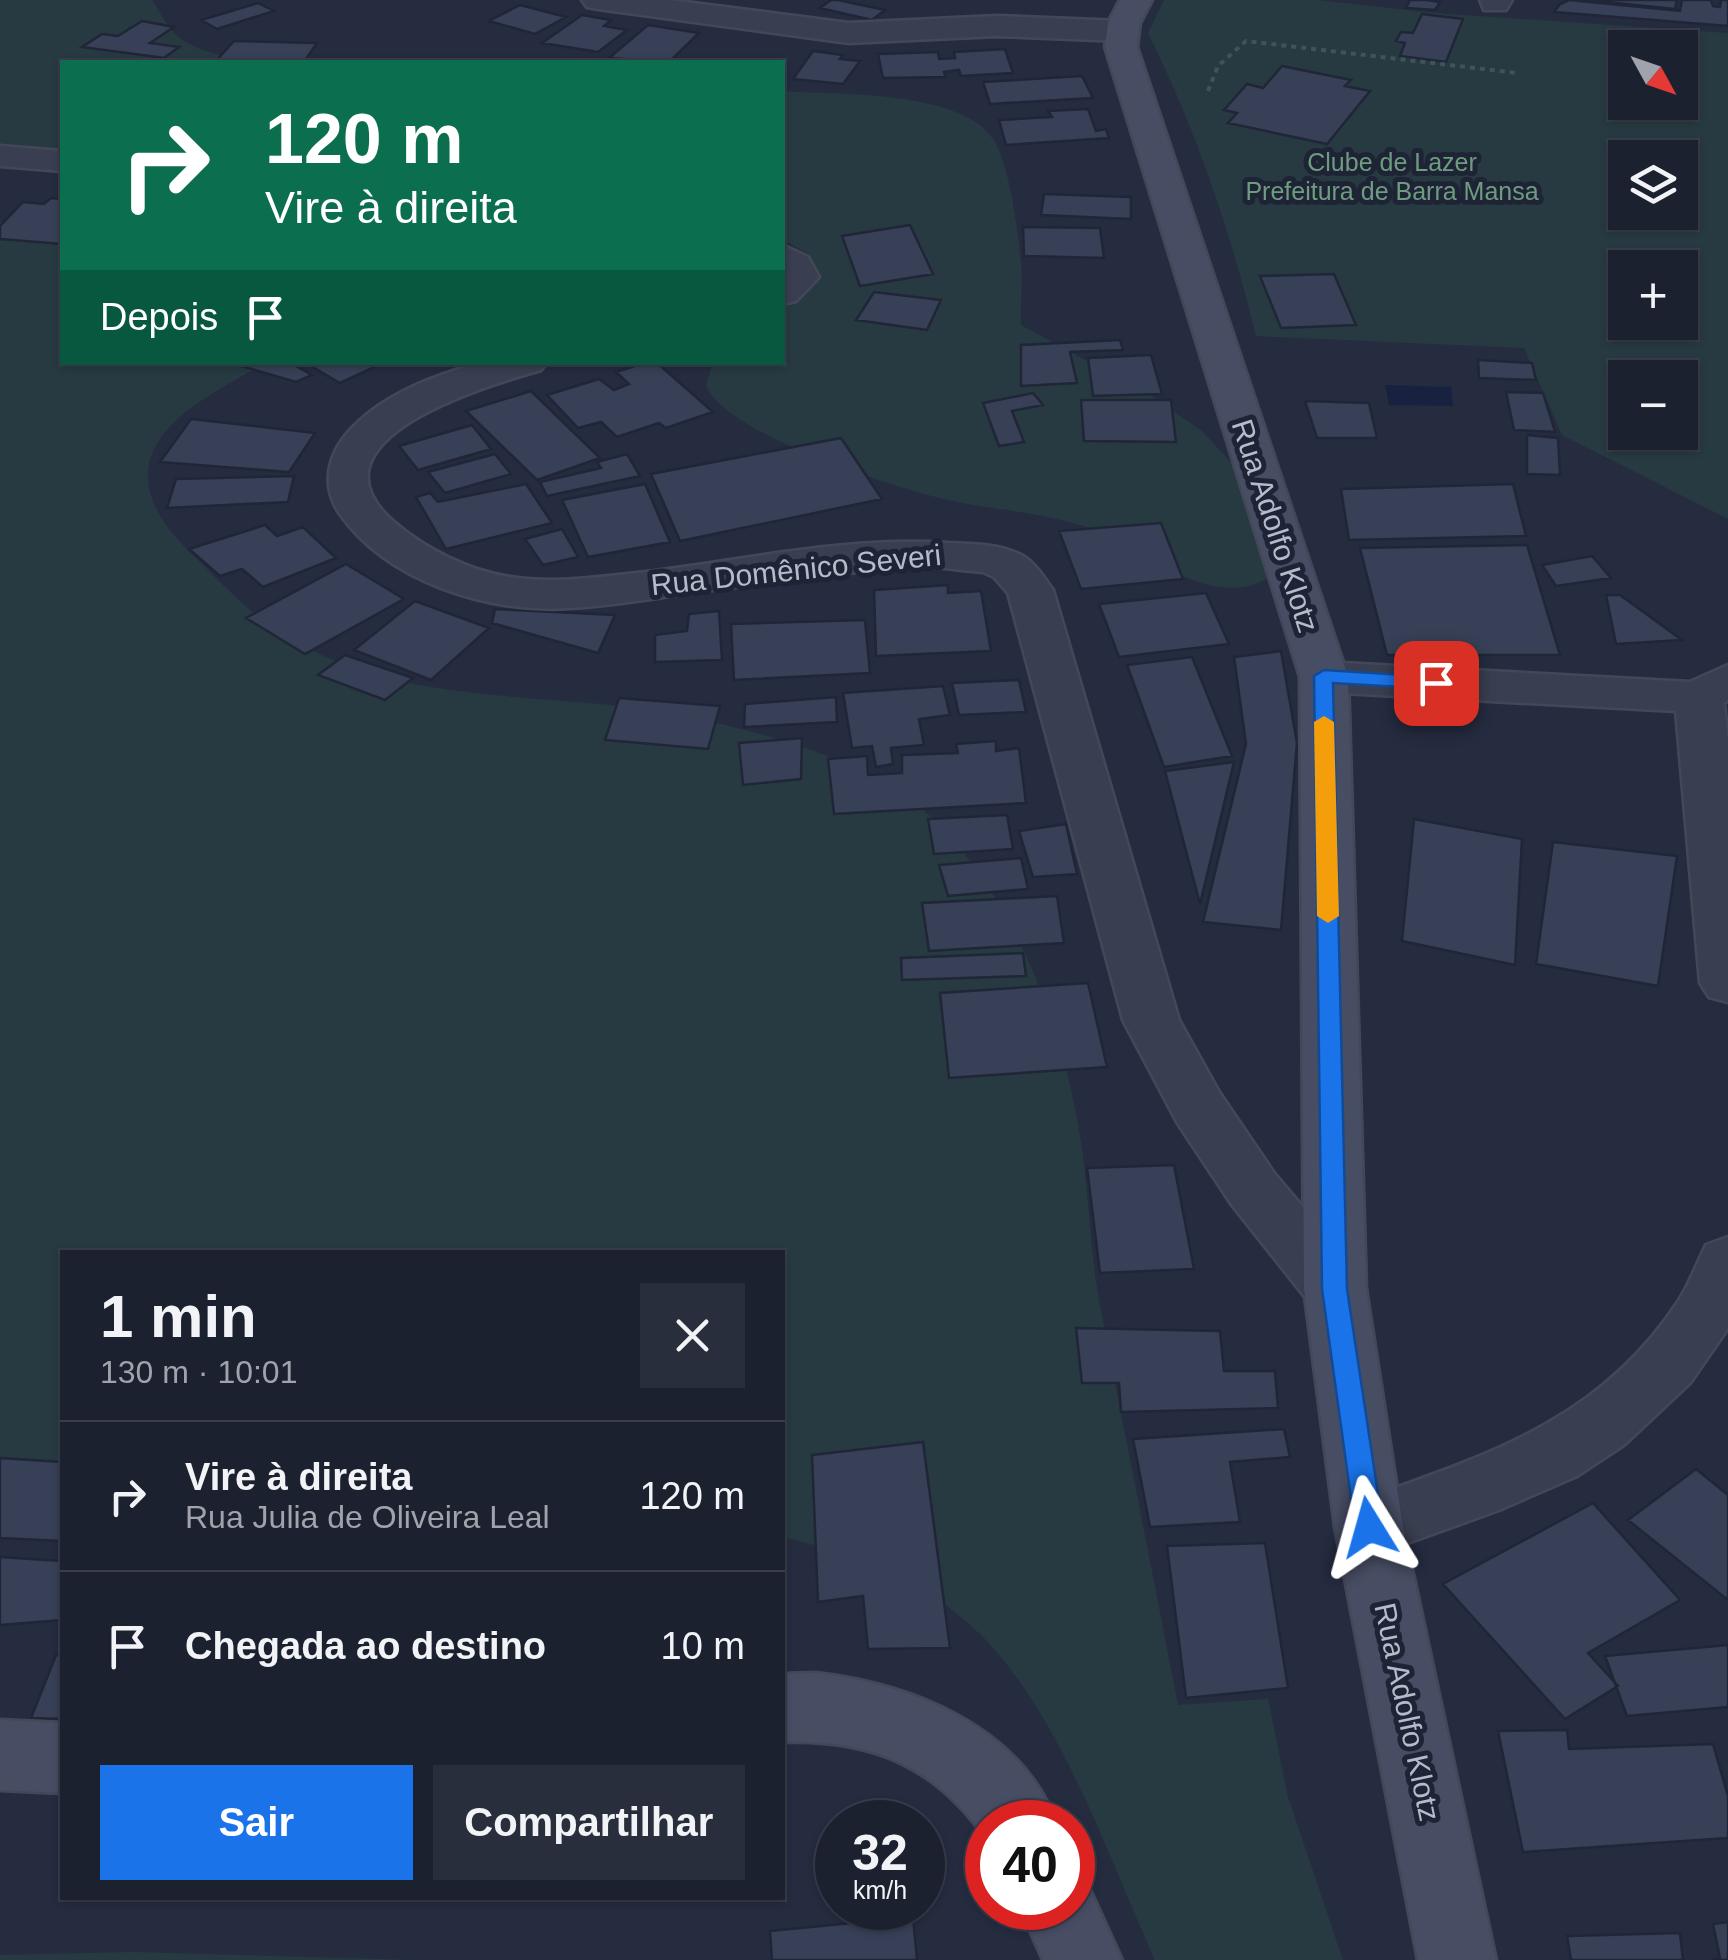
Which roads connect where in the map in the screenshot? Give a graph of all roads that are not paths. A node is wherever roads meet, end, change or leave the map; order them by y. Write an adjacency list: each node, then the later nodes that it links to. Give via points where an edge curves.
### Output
1 (598, 0): 5 (street, via 834,32)
2 (948, 1): 4 (street, via 971,19); 5 (street, via 951,18)
3 (1129, 15): 4 (street); 11 (street, Rua Adolfo Klotz, via 1120,47)
4 (997, 26): 5 (street)
5 (916, 31)
6 (0, 156): 7 (street)
7 (60, 161)
8 (785, 258): 9 (street, via 800,277)
9 (785, 290)
10 (516, 365): 15 (street, Rua Domênico Severi, via 436,392 394,415 352,460 349,487 358,509 378,532 450,574 477,584 567,595 905,553 990,559 1023,577 1152,1020 1252,1189)
11 (1324, 676): 12 (street); 15 (street, Rua Adolfo Klotz)
12 (1714, 688): 13 (street)
13 (1728, 983)
14 (1728, 1262): 16 (street, via 1716,1297 1670,1360 1576,1442)
15 (1334, 1289): 16 (street, Rua Adolfo Klotz)
16 (1369, 1527): 23 (street, Rua Adolfo Klotz)
17 (785, 1708): 20 (street, via 847,1709 900,1724 937,1744)
18 (0, 1755): 19 (street)
19 (60, 1758)
20 (1004, 1800)
21 (1070, 1930): 22 (street)
22 (1083, 1960)
23 (1457, 1960)

